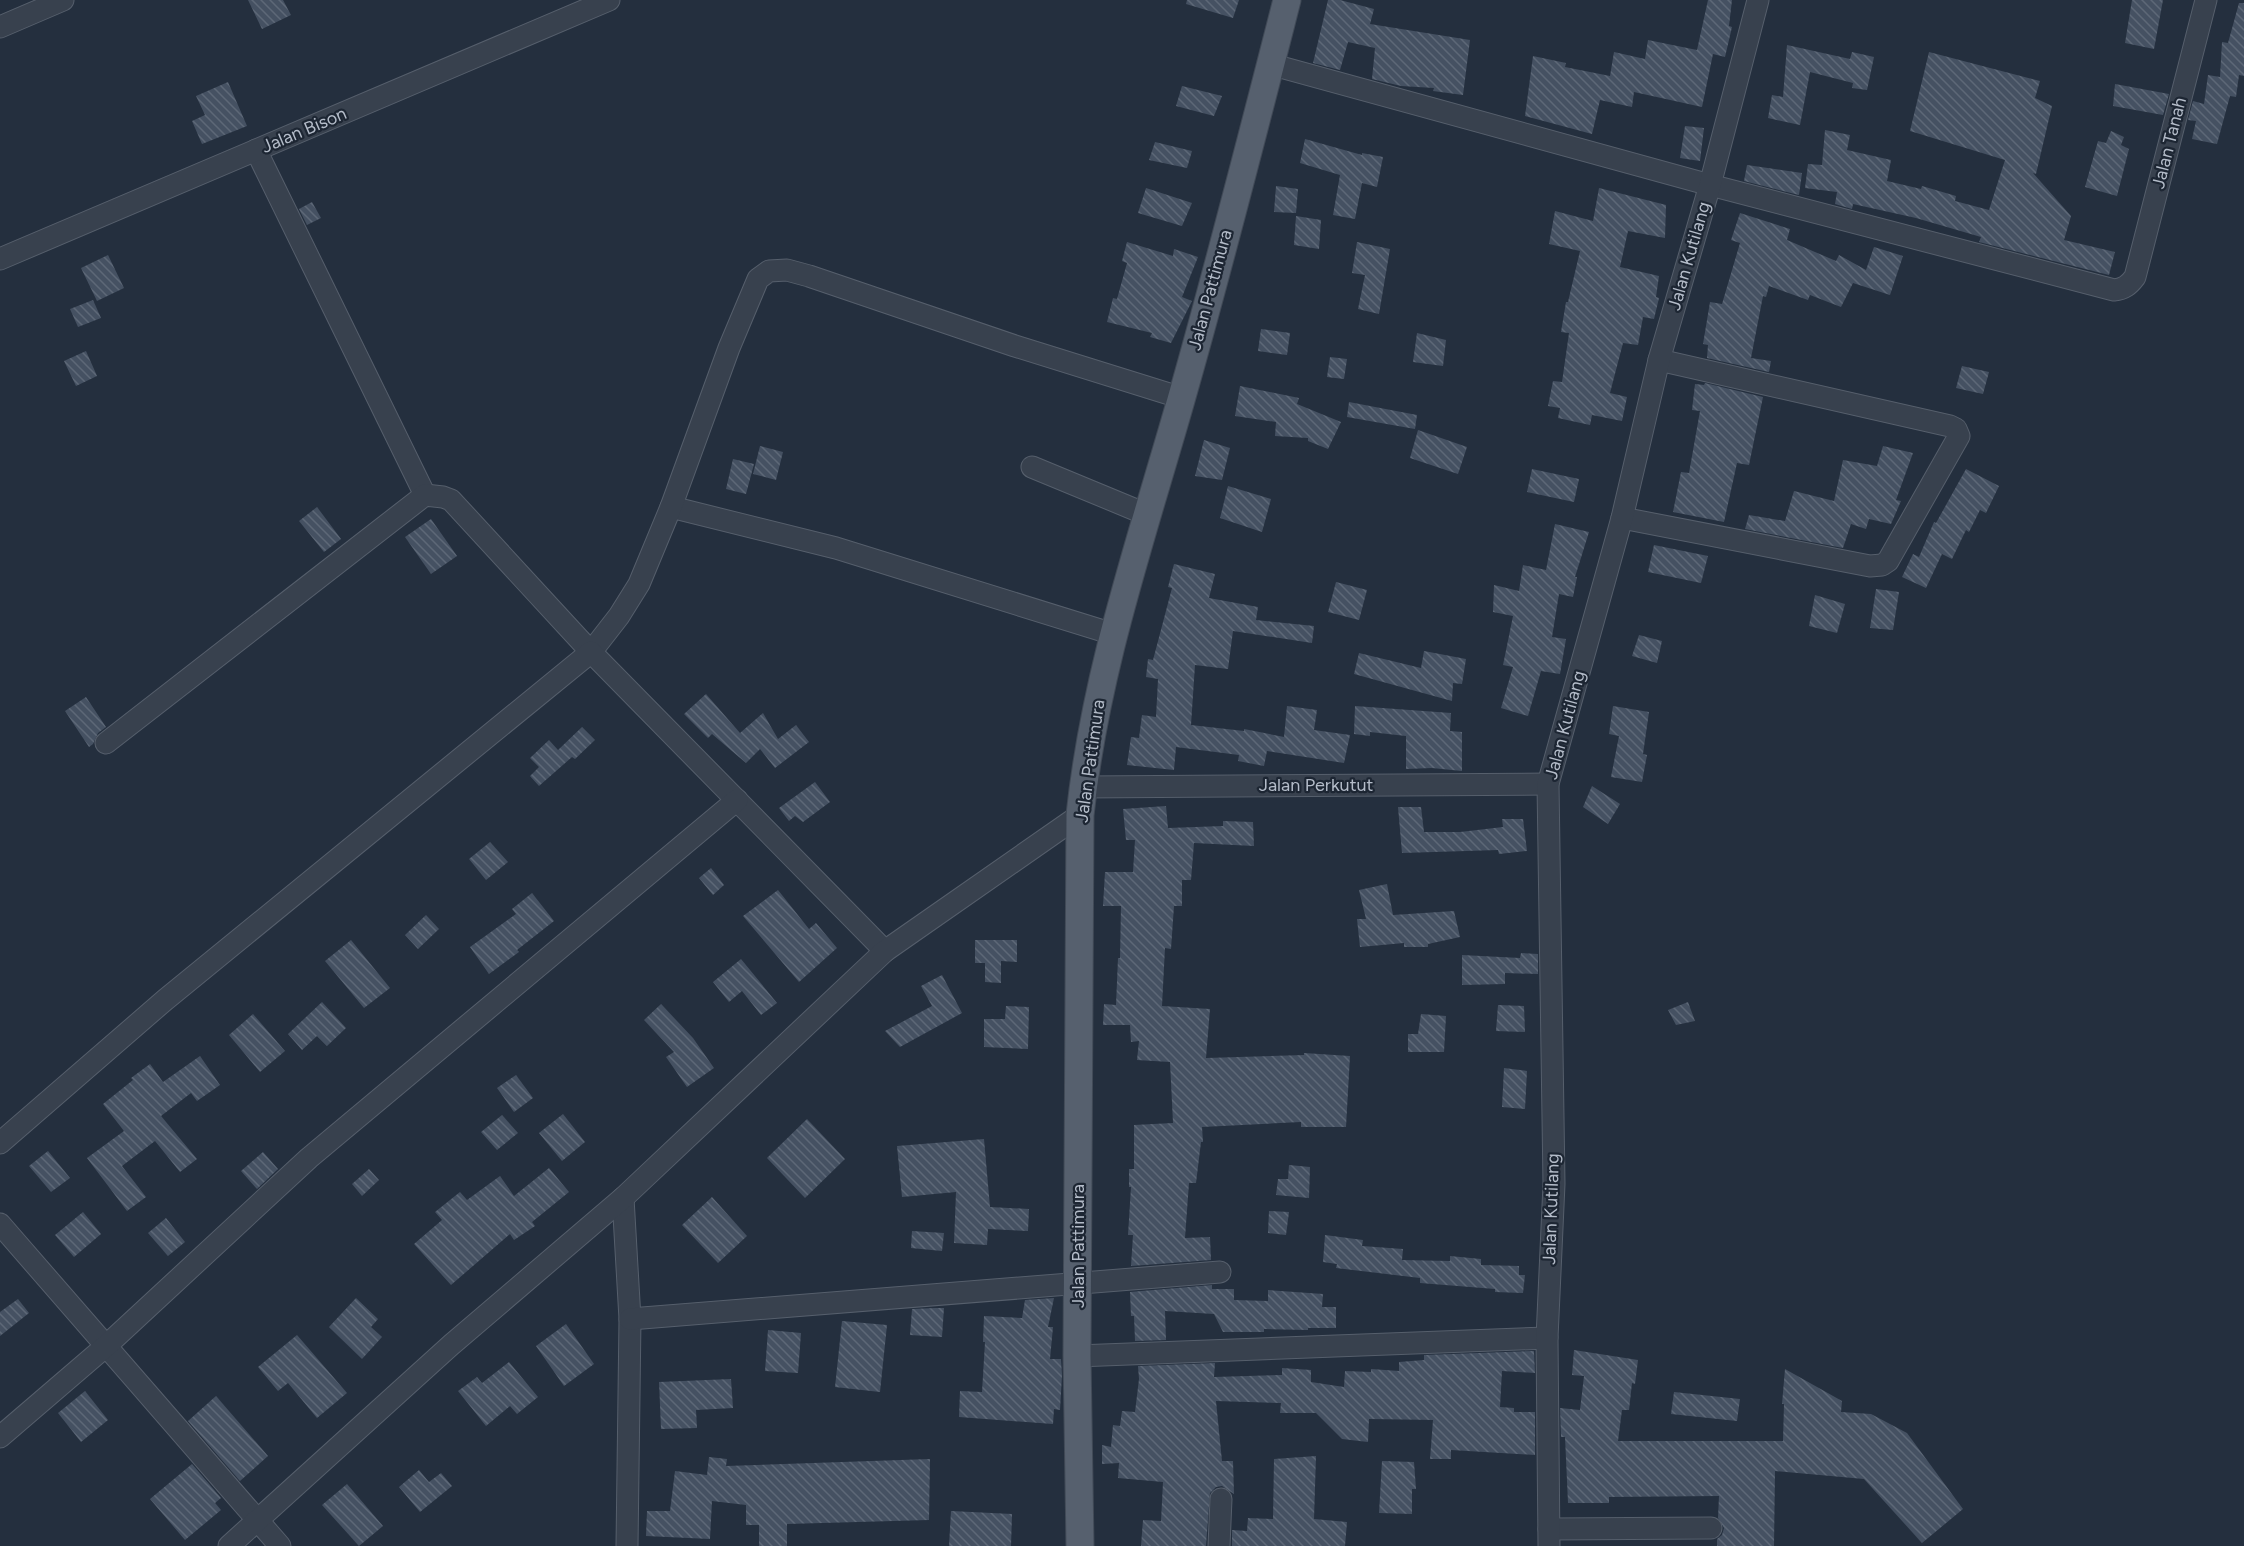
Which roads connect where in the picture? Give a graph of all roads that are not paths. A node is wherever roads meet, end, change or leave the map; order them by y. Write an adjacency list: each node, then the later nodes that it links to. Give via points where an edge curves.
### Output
1 (63, 0): 7 (street)
2 (609, 0): 6 (street, Jalan Bison)
3 (1287, 0): 8 (main road, Jalan Pattimura)
4 (1758, 0): 10 (street, Jalan Kutilang)
5 (2206, 0): 10 (street, Jalan Tanah, via 2135,277 2122,289)
6 (581, 5): 9 (street, Jalan Bison)
7 (0, 27)
8 (1270, 64): 10 (street); 13 (main road, Jalan Pattimura)
9 (256, 150): 11 (street, Jalan Bison); 15 (street)
10 (1710, 185): 12 (street, Jalan Kutilang)
11 (0, 259)
12 (1659, 360): 18 (street, Jalan Kutilang); 18 (street, via 1950,426 1959,436 1888,561 1882,565 1870,566)
13 (1182, 398): 16 (street, via 809,276 787,270 769,271 758,279 729,348); 17 (main road, Jalan Pattimura)
14 (1032, 467): 17 (street)
15 (425, 495): 20 (street, via 451,500); 21 (street)
16 (672, 507): 19 (street, via 836,548); 20 (street, via 639,584)
17 (1148, 515): 19 (main road, Jalan Pattimura)
18 (1622, 518): 22 (street, Jalan Kutilang)
19 (1113, 634): 23 (main road, Jalan Pattimura)
20 (591, 652): 24 (street); 27 (street, via 165,1000)
21 (106, 743)
22 (1548, 784): 23 (street, Jalan Perkutut); 33 (street, Jalan Kutilang, via 1554,1184)
23 (1083, 787): 25 (main road, Jalan Pattimura)
24 (737, 800): 26 (street); 34 (street, via 309,1158)
25 (1080, 815): 26 (street); 31 (main road, Jalan Pattimura)
26 (885, 951): 28 (street)
27 (0, 1143)
28 (622, 1198): 32 (street); 38 (street, via 451,1345)
29 (0, 1224): 34 (street)
30 (1220, 1272): 31 (street)
31 (1078, 1283): 32 (street); 35 (main road, Jalan Pattimura)
32 (630, 1319): 43 (street)
33 (1547, 1338): 35 (street); 40 (street, Jalan Kutilang)
34 (106, 1346): 36 (street); 38 (street)
35 (1077, 1356): 44 (main road, Jalan Pattimura)
36 (0, 1437)
37 (1221, 1499): 45 (street)
38 (257, 1521): 41 (street); 42 (street)
39 (1711, 1528): 40 (street)
40 (1549, 1538)
41 (229, 1546)
42 (280, 1546)
43 (627, 1546)
44 (1080, 1546)
45 (1219, 1546)

